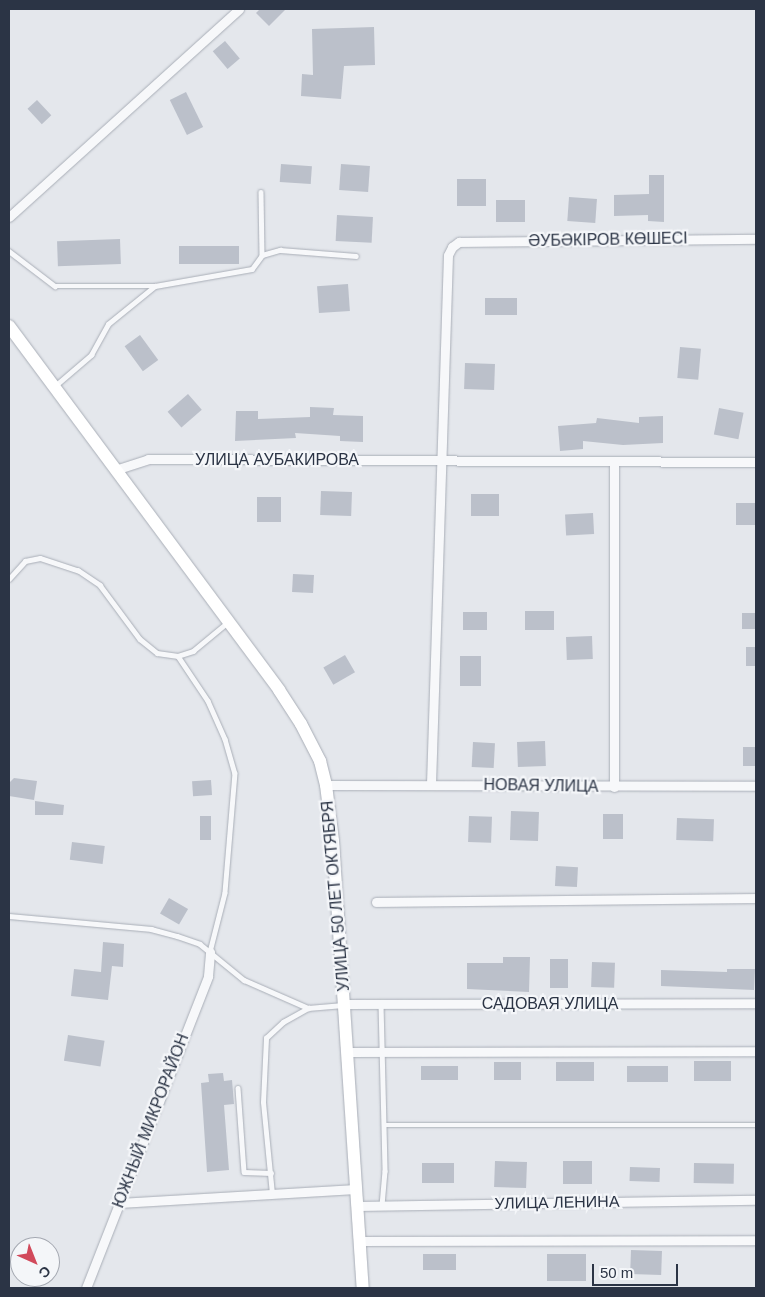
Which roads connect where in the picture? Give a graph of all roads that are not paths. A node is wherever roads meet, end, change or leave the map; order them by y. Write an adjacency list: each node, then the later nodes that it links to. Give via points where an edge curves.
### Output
1 (239, 9): 3 (street)
2 (260, 192): 6 (lane)
3 (9, 217)
4 (756, 239): 11 (street, ӘУБӘКІРОВ КӨШЕСІ, via 460,242 452,246 448,255)
5 (9, 251): 8 (lane, via 55,286)
6 (262, 255): 7 (lane, via 280,250); 8 (lane, via 252,268)
7 (356, 256)
8 (155, 286): 10 (lane, via 108,324 91,355)
9 (9, 326): 10 (main road, УЛИЦА 50 ЛЕТ ОКТЯБРЯ)
10 (54, 387): 14 (main road, УЛИЦА 50 ЛЕТ ОКТЯБРЯ)
11 (441, 461): 12 (street, УЛИЦА АУБАКИРОВА); 14 (street, УЛИЦА АУБАКИРОВА, via 148,459); 18 (street)
12 (614, 462): 13 (street, УЛИЦА АУБАКИРОВА); 21 (street)
13 (756, 462)
14 (115, 470): 16 (main road, УЛИЦА 50 ЛЕТ ОКТЯБРЯ)
15 (9, 578): 17 (lane, via 25,561 40,558 78,570 100,585 140,639 157,653)
16 (229, 622): 17 (lane, via 193,651); 19 (main road, УЛИЦА 50 ЛЕТ ОКТЯБРЯ, via 302,724 320,761)
17 (178, 656): 25 (lane, via 208,701 225,739 235,773 225,894)
18 (431, 784): 19 (street, НОВАЯ УЛИЦА); 21 (street, НОВАЯ УЛИЦА)
19 (326, 785): 26 (main road, УЛИЦА 50 ЛЕТ ОКТЯБРЯ, via 334,841)
20 (756, 786): 21 (street, НОВАЯ УЛИЦА)
21 (614, 787)
22 (756, 898): 23 (street)
23 (376, 902)
24 (9, 916): 25 (lane, via 151,930 200,944)
25 (210, 952): 29 (lane, via 244,980); 40 (street, ЮЖНЫЙ МИКРОРАЙОН, via 208,976)
26 (344, 1004): 27 (street, САДОВАЯ УЛИЦА); 29 (lane); 31 (main road, УЛИЦА 50 ЛЕТ ОКТЯБРЯ)
27 (382, 1004): 28 (street, САДОВАЯ УЛИЦА); 32 (lane)
28 (756, 1004)
29 (308, 1008): 36 (lane, via 283,1022 266,1038 263,1102)
30 (756, 1051): 32 (street)
31 (347, 1052): 32 (street); 37 (main road, УЛИЦА 50 ЛЕТ ОКТЯБРЯ)
32 (381, 1052): 34 (lane)
33 (238, 1088): 36 (lane, via 244,1172)
34 (384, 1125): 35 (lane); 42 (lane)
35 (756, 1125)
36 (271, 1173): 38 (lane)
37 (356, 1189): 38 (street); 41 (main road, УЛИЦА 50 ЛЕТ ОКТЯБРЯ)
38 (272, 1194): 40 (street)
39 (756, 1200): 42 (street, УЛИЦА ЛЕНИНА)
40 (119, 1203): 45 (street, ЮЖНЫЙ МИКРОРАЙОН)
41 (357, 1206): 42 (street, УЛИЦА ЛЕНИНА); 44 (main road, УЛИЦА 50 ЛЕТ ОКТЯБРЯ)
42 (382, 1206)
43 (756, 1240): 44 (street)
44 (360, 1241): 46 (main road, УЛИЦА 50 ЛЕТ ОКТЯБРЯ)
45 (86, 1288)
46 (363, 1288)

